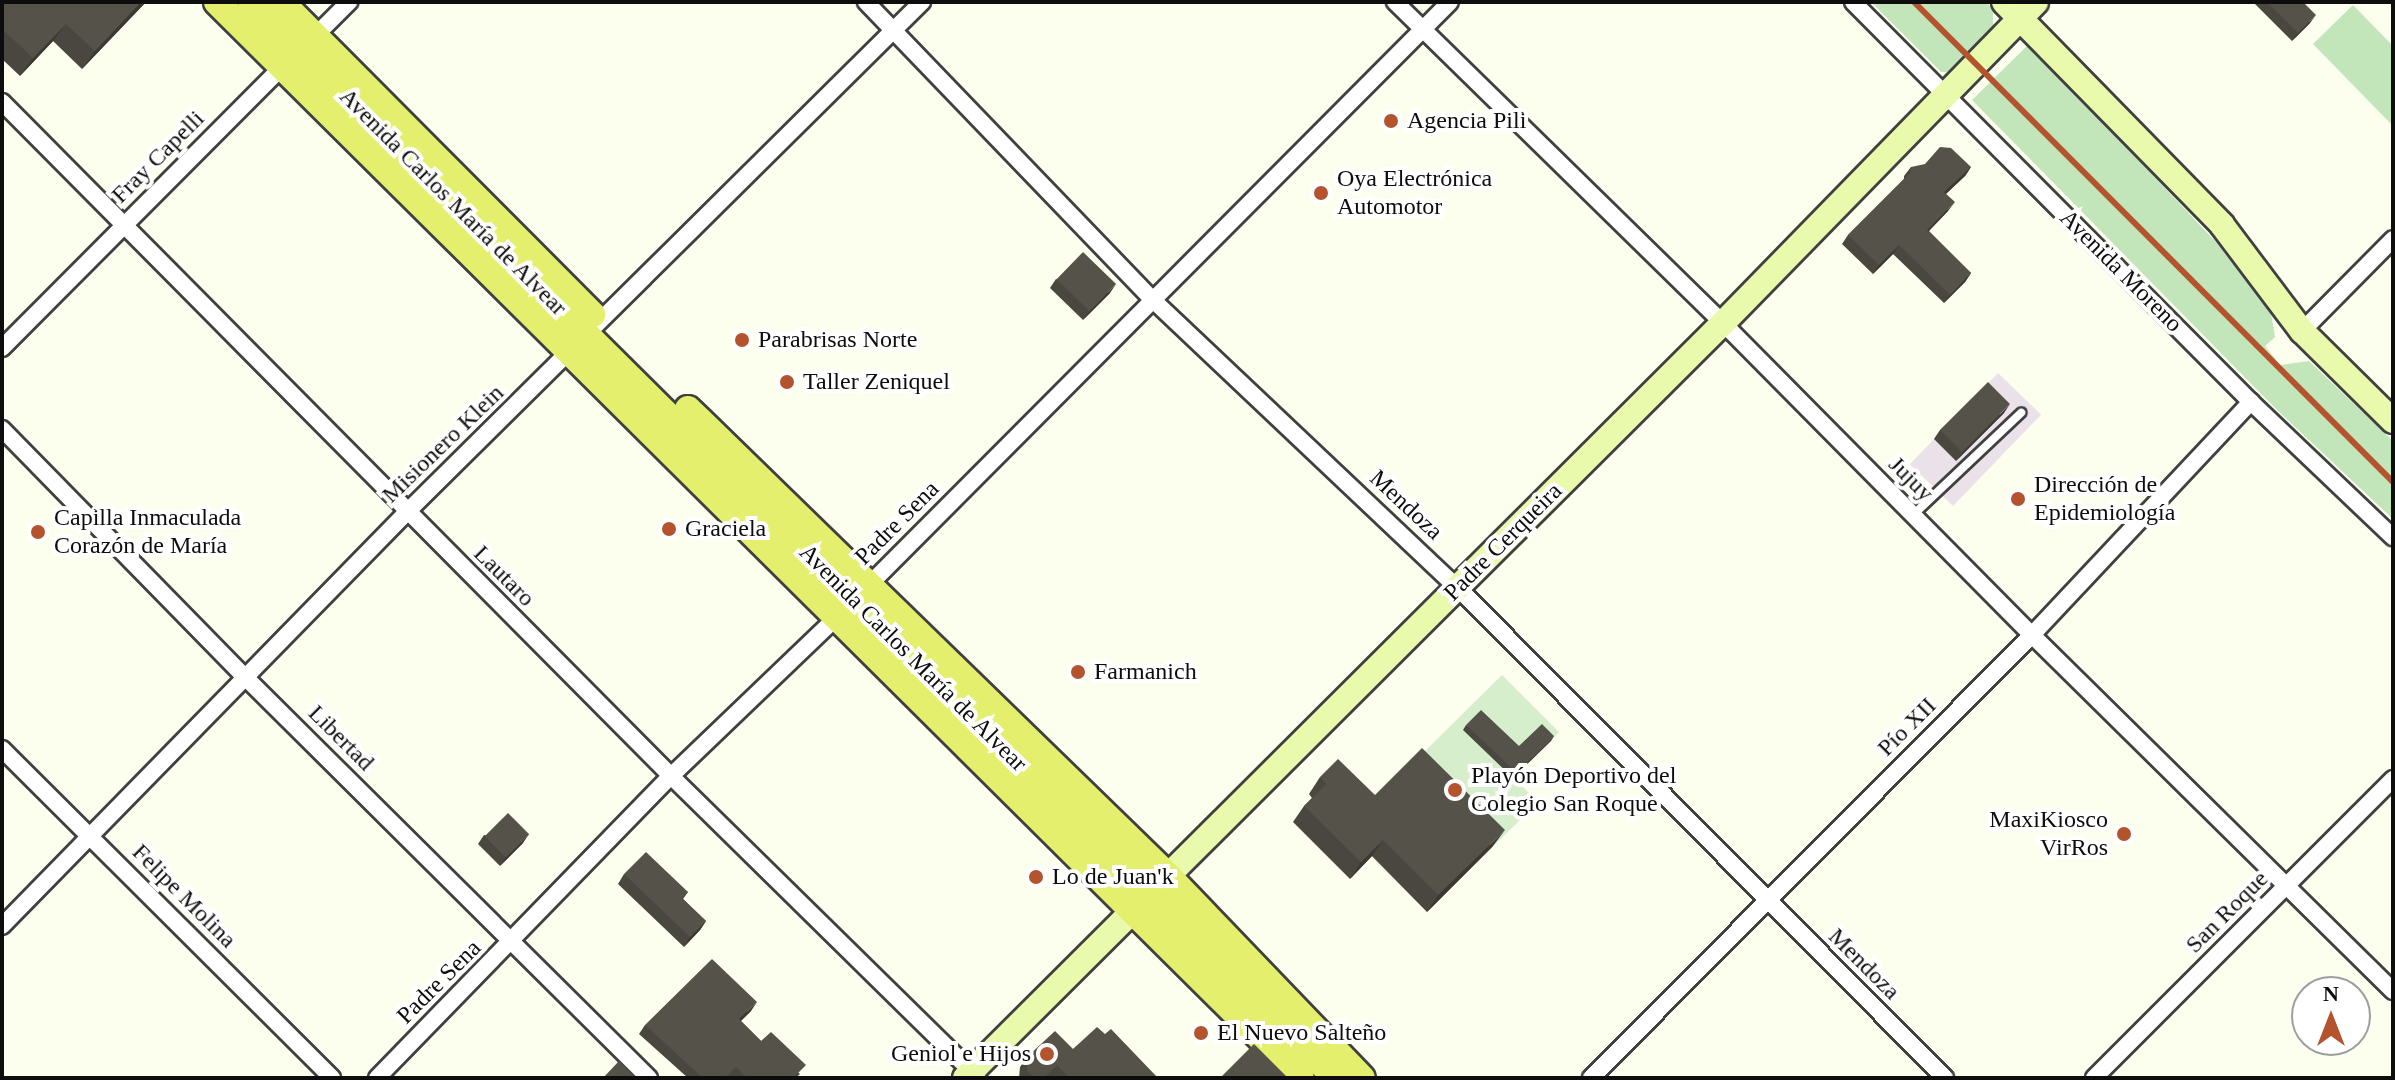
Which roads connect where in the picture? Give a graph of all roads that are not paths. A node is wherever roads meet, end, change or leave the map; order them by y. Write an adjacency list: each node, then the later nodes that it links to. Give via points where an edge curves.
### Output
1 (217, 2): 13 (main road, Avenida Carlos María de Alvear)
2 (251, 2): 13 (main road, Avenida Carlos María de Alvear)
3 (281, 2): 13 (main road, Avenida Carlos María de Alvear)
4 (349, 2): 13 (street, Fray Capelli)
5 (866, 2): 12 (street, Mendoza)
6 (922, 2): 12 (street, Misionero Klein)
7 (1395, 2): 11 (street, Jujuy)
8 (1450, 2): 11 (street, Padre Sena)
9 (1853, 2): 14 (street, Avenida Moreno)
10 (2020, 7): 14 (street, Padre Cerqueira); 20 (street, via 2222,225)
11 (1422, 29): 18 (street, Padre Sena); 19 (street, Jujuy)
12 (895, 30): 18 (street, Mendoza); 21 (street, Misionero Klein)
13 (299, 52): 16 (street, Fray Capelli); 21 (main road, Avenida Carlos María de Alvear)
14 (1947, 94): 19 (street, Padre Cerqueira); 23 (street, Avenida Moreno)
15 (2, 102): 16 (street, Lautaro)
16 (123, 227): 22 (street, Fray Capelli); 27 (street, Lautaro)
17 (2393, 239): 20 (street)
18 (1153, 300): 30 (street, Mendoza); 31 (street, Padre Sena)
19 (1723, 323): 28 (street, Jujuy); 30 (street, Padre Cerqueira)
20 (2302, 331): 25 (street)
21 (586, 337): 27 (street, Misionero Klein); 31 (main road, Avenida Carlos María de Alvear)
22 (2, 348)
23 (2251, 402): 29 (street, Avenida Moreno); 32 (street, Pío XII)
24 (2021, 413): 28 (lane)
25 (2393, 421)
26 (2, 429): 33 (street, Libertad)
27 (407, 512): 33 (street, Misionero Klein); 35 (street, Lautaro)
28 (1913, 515): 32 (street, Jujuy)
29 (2393, 537)
30 (1458, 588): 39 (street, Padre Cerqueira); 40 (street, Mendoza)
31 (852, 602): 35 (street, Padre Sena); 39 (main road, Avenida Carlos María de Alvear)
32 (2032, 635): 38 (street, Jujuy); 40 (street, Pío XII)
33 (246, 678): 37 (street, Misionero Klein); 42 (street, Libertad)
34 (2, 749): 37 (street, Felipe Molina)
35 (671, 776): 42 (street, Padre Sena); 44 (street, Lautaro)
36 (2393, 779): 38 (street, San Roque)
37 (90, 837): 41 (street, Misionero Klein); 45 (street, Felipe Molina)
38 (2286, 886): 43 (street, Jujuy); 53 (street, San Roque)
39 (1150, 893): 44 (street, Padre Cerqueira); 48 (main road, Avenida Carlos María de Alvear); 49 (main road, Avenida Carlos María de Alvear); 50 (main road, Avenida Carlos María de Alvear)
40 (1768, 902): 51 (street, Pío XII); 52 (street, Mendoza)
41 (2, 926)
42 (511, 942): 46 (street, Padre Sena); 47 (street, Libertad)
43 (2393, 991)
44 (971, 1076)
45 (332, 1078)
46 (377, 1078)
47 (649, 1078)
48 (1301, 1078)
49 (1336, 1078)
50 (1362, 1078)
51 (1591, 1078)
52 (1945, 1078)
53 (2094, 1078)

